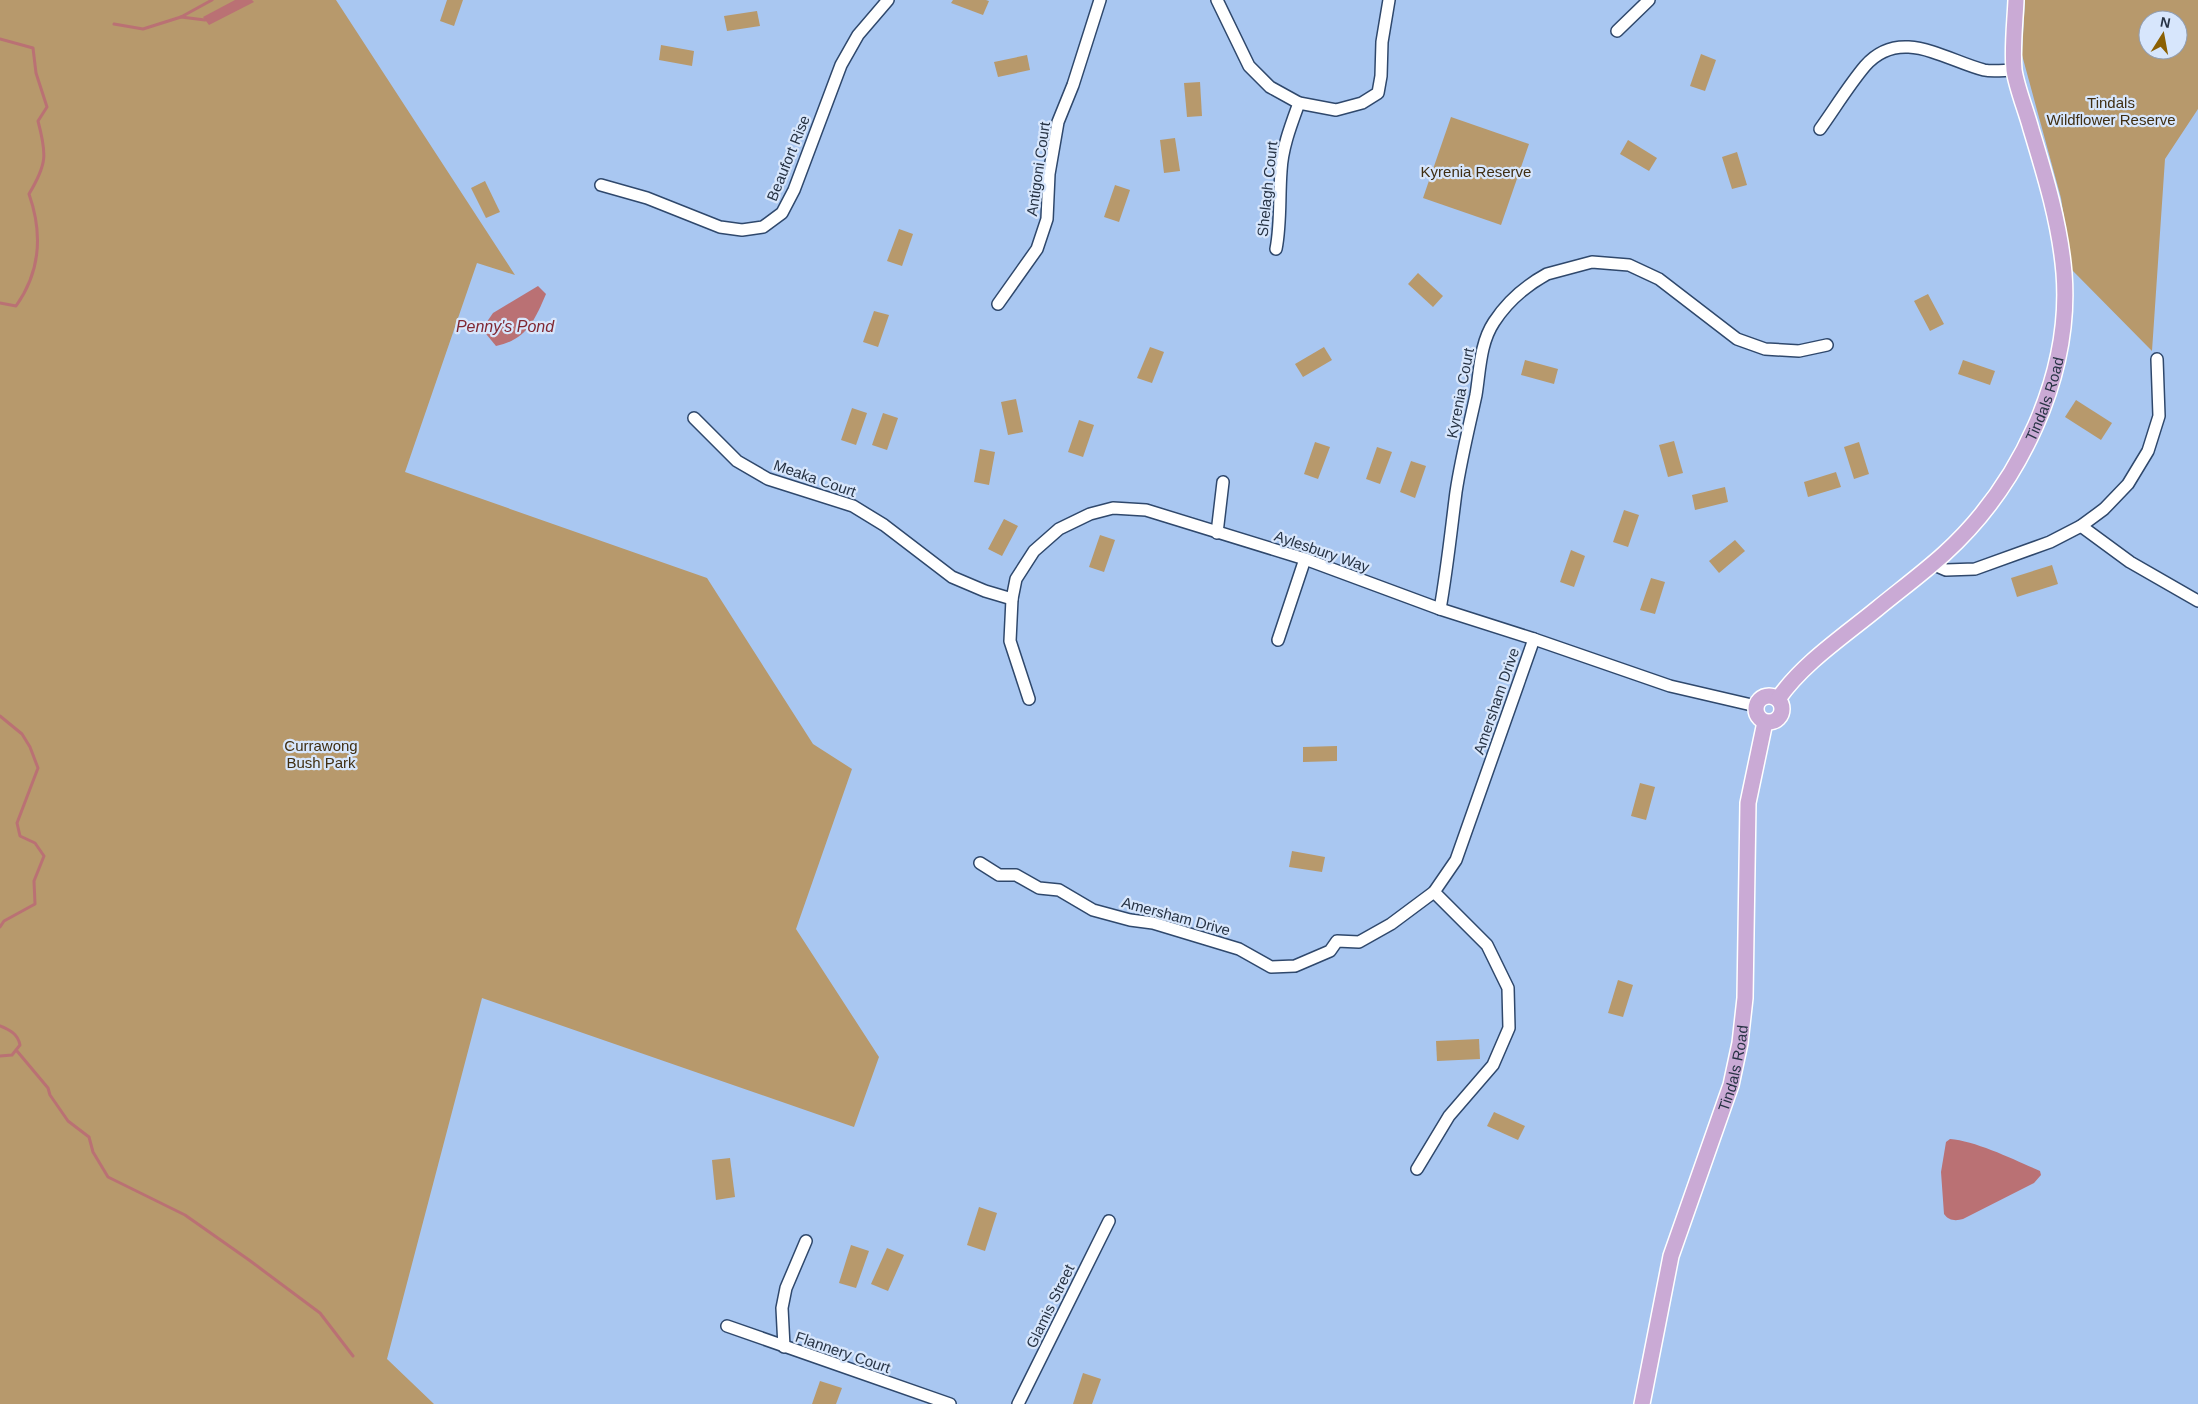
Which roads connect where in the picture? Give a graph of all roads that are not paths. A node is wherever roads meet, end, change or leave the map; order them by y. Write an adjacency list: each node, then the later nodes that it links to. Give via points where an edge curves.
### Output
1 (888, 0): 11 (street, Beaufort Rise, via 858,35 841,64 794,190 782,213 763,227 742,230 720,227 648,198)
2 (1100, 0): 13 (street, Antigoni Court, via 1058,122 1049,174 1048,219 1037,249)
3 (1217, 0): 9 (street, via 1249,66 1270,87)
4 (1388, 0): 9 (street, via 1378,92 1362,103 1336,110)
5 (1649, 0): 7 (street)
6 (2016, 0): 8 (main road, Tindals Road)
7 (1617, 31)
8 (2014, 70): 10 (street, via 1985,70 1921,47 1901,46 1883,52 1866,64); 21 (main road, Tindals Road, via 2055,217 2064,272 2064,320 2054,377 2039,420 2006,478 1976,520)
9 (1299, 103): 12 (street, Shelagh Court, via 1289,130 1281,169)
10 (1820, 128)
11 (601, 185)
12 (1276, 250)
13 (998, 304)
14 (1826, 345): 24 (street, Kyrenia Court, via 1799,351 1765,349 1737,339 1659,279 1629,266 1592,262 1541,277 1514,298 1494,322 1481,354 1456,491)
15 (2157, 359): 18 (street, via 2160,416 2148,451 2128,484 2104,509)
16 (694, 418): 22 (street, Meaka Court, via 737,461 768,479 853,506 884,525 952,577 985,592)
17 (1223, 482): 19 (street)
18 (2081, 526): 21 (street, via 2050,542 1975,569 1946,570); 23 (street, via 2130,562)
19 (1217, 533): 20 (street, Aylesbury Way); 22 (street, Aylesbury Way, via 1146,510 1113,508 1090,514 1059,529 1034,551 1016,579)
20 (1305, 559): 24 (street, Aylesbury Way); 26 (street)
21 (1932, 564): 28 (main road, Tindals Road, via 1818,657)
22 (1012, 599): 27 (street, Aylesbury Way, via 1010,641)
23 (2198, 601)
24 (1440, 609): 25 (street, Aylesbury Way)
25 (1534, 638): 29 (street, Aylesbury Way, via 1670,686); 32 (street, Amersham Drive, via 1456,860)
26 (1278, 640)
27 (1029, 699)
28 (1778, 699): 29 (main road, via 1765,697); 30 (main road, via 1783,710 1780,718)
29 (1756, 706): 30 (main road, via 1756,714)
30 (1765, 722): 40 (main road, Tindals Road, via 1748,803 1745,998 1740,1043 1731,1085 1672,1256)
31 (980, 863): 32 (street, Amersham Drive, via 999,875 1016,875 1039,888 1059,890 1093,910 1153,923 1239,949 1271,967 1295,966 1330,951 1338,941 1359,942 1391,924)
32 (1434, 892): 33 (street, via 1487,945 1508,988 1509,1028 1493,1065 1449,1116)
33 (1417, 1169)
34 (1109, 1221): 39 (street, Glamis Street)
35 (806, 1240): 37 (street, via 782,1308)
36 (727, 1326): 37 (street, Flannery Court)
37 (784, 1347): 38 (street, Flannery Court)
38 (950, 1404)
39 (1018, 1404)
40 (1642, 1404)

